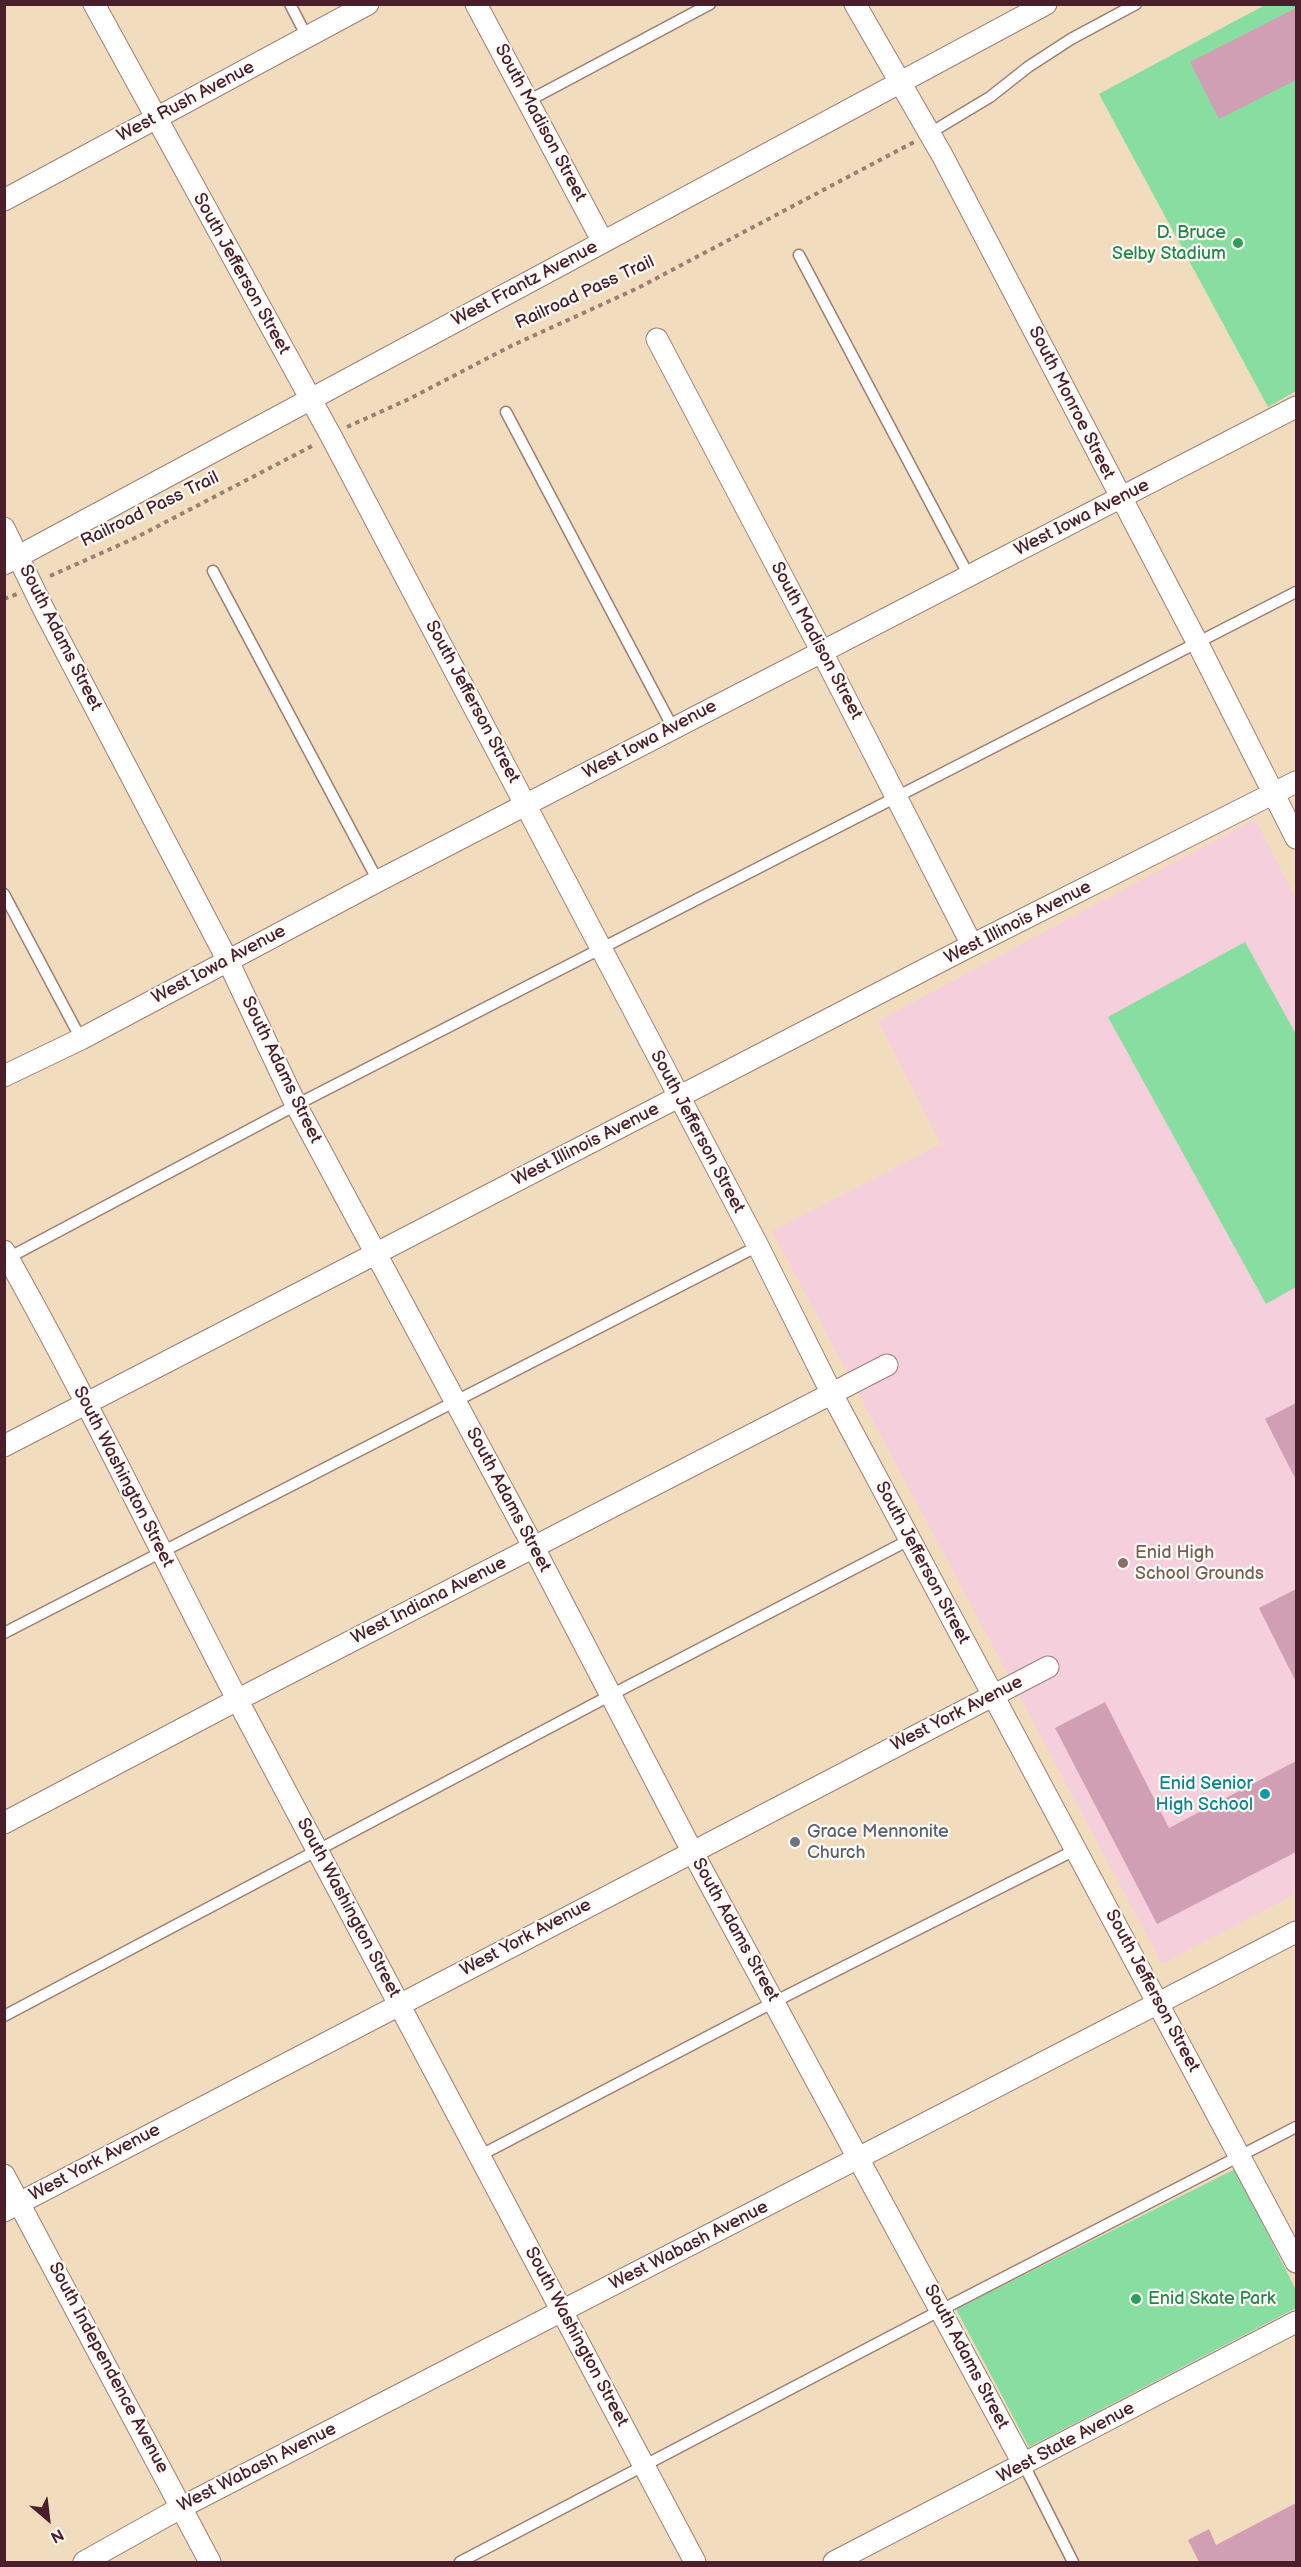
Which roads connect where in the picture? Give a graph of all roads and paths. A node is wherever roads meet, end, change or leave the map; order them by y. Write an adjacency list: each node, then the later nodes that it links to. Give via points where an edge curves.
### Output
1 (94, 4): 12 (street, South Jefferson Street)
2 (290, 4): 9 (lane)
3 (369, 4): 9 (street, West Rush Avenue)
4 (476, 4): 11 (street, South Madison Street)
5 (710, 4): 11 (lane)
6 (855, 4): 10 (street, South Monroe Street)
7 (1046, 4): 10 (street, West Frantz Avenue)
8 (1136, 4): 13 (lane, via 1071,39 990,97)
9 (307, 37): 12 (street, West Rush Avenue)
10 (901, 82): 13 (street, South Monroe Street); 15 (street, West Frantz Avenue)
11 (528, 102): 15 (street, South Madison Street)
12 (155, 118): 14 (street, West Rush Avenue); 18 (street, South Jefferson Street)
13 (930, 133): 21 (path, Railroad Pass Trail, via 638,288); 22 (street, South Monroe Street)
14 (4, 200)
15 (603, 242): 18 (street, West Frantz Avenue)
16 (799, 255): 26 (lane)
17 (657, 339): 30 (street, South Madison Street)
18 (310, 399): 21 (street, South Jefferson Street); 24 (street, West Frantz Avenue)
19 (1296, 406): 22 (street, West Iowa Avenue)
20 (506, 412): 31 (lane)
21 (331, 436): 27 (path, Railroad Pass Trail, via 135,538); 35 (street, South Jefferson Street)
22 (1120, 498): 26 (street, West Iowa Avenue); 29 (street, South Monroe Street)
23 (4, 528): 24 (street, South Adams Street)
24 (12, 560): 27 (street, South Adams Street)
25 (213, 571): 37 (lane)
26 (969, 576): 30 (street, West Iowa Avenue)
27 (33, 585): 41 (street, South Adams Street)
28 (1296, 592): 29 (lane)
29 (1197, 642): 33 (street, South Monroe Street); 34 (lane)
30 (822, 652): 31 (street, West Iowa Avenue); 34 (street, South Madison Street)
31 (673, 728): 35 (street, West Iowa Avenue)
32 (1296, 782): 33 (street, West Illinois Avenue)
33 (1273, 794): 36 (street, South Monroe Street); 39 (street, West Illinois Avenue)
34 (897, 796): 39 (street, South Madison Street); 40 (lane)
35 (527, 805): 37 (street, West Iowa Avenue); 40 (street, South Jefferson Street)
36 (1296, 838)
37 (378, 881): 41 (street, West Iowa Avenue)
38 (4, 894): 42 (lane)
39 (972, 945): 44 (street, West Illinois Avenue)
40 (602, 950): 44 (street, South Jefferson Street); 45 (lane)
41 (228, 961): 42 (street, West Iowa Avenue); 45 (street, South Adams Street)
42 (81, 1039): 43 (street, West Iowa Avenue)
43 (4, 1076)
44 (679, 1098): 46 (street, South Jefferson Street); 47 (street, West Illinois Avenue)
45 (296, 1105): 47 (street, South Adams Street); 48 (lane)
46 (758, 1246): 50 (street, South Jefferson Street); 51 (lane)
47 (375, 1252): 51 (street, South Adams Street); 52 (street, West Illinois Avenue)
48 (6, 1254): 52 (street, South Washington Street)
49 (887, 1365): 50 (street, West Indiana Avenue)
50 (832, 1394): 54 (street, South Jefferson Street); 55 (street, West Indiana Avenue)
51 (455, 1402): 55 (street, South Adams Street); 56 (lane)
52 (85, 1404): 53 (street, West Illinois Avenue); 56 (street, South Washington Street)
53 (4, 1446)
54 (909, 1540): 59 (lane); 60 (street, South Jefferson Street)
55 (533, 1546): 59 (street, South Adams Street); 61 (street, West Indiana Avenue)
56 (162, 1552): 57 (lane); 61 (street, South Washington Street)
57 (4, 1633)
58 (1048, 1667): 60 (street, West York Avenue)
59 (611, 1695): 64 (lane); 65 (street, South Adams Street)
60 (992, 1696): 63 (street, South Jefferson Street); 65 (street, West York Avenue)
61 (237, 1700): 62 (street, West Indiana Avenue); 64 (street, South Washington Street)
62 (4, 1822)
63 (1076, 1850): 67 (lane); 68 (street, South Jefferson Street)
64 (318, 1851): 69 (street, South Washington Street); 70 (lane)
65 (692, 1851): 67 (street, South Adams Street); 69 (street, West York Avenue)
66 (1296, 1932): 68 (street, West Wabash Avenue)
67 (774, 2002): 72 (lane); 74 (street, South Adams Street)
68 (1159, 2003): 73 (street, South Jefferson Street); 74 (street, West Wabash Avenue)
69 (399, 2004): 72 (street, South Washington Street); 76 (street, West York Avenue)
70 (4, 2016)
71 (1296, 2127): 73 (lane)
72 (479, 2156): 79 (street, South Washington Street)
73 (1240, 2157): 77 (street, South Jefferson Street); 78 (lane)
74 (859, 2158): 78 (street, South Adams Street); 79 (street, West Wabash Avenue)
75 (4, 2175): 76 (street, South Independence Avenue)
76 (12, 2207): 83 (street, South Independence Avenue)
77 (1296, 2262)
78 (941, 2310): 81 (lane); 82 (street, South Adams Street)
79 (564, 2311): 81 (street, South Washington Street); 83 (street, West Wabash Avenue)
80 (1296, 2322): 82 (street, West State Avenue)
81 (644, 2465): 86 (lane); 87 (street, South Washington Street)
82 (1024, 2465): 88 (street, West State Avenue); 89 (lane)
83 (182, 2507): 84 (street, West Wabash Avenue); 85 (street, South Independence Avenue)
84 (84, 2562)
85 (210, 2562)
86 (460, 2562)
87 (695, 2562)
88 (834, 2562)
89 (1073, 2562)

